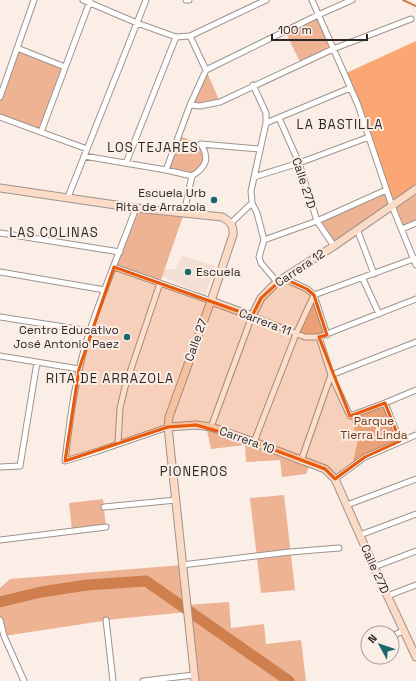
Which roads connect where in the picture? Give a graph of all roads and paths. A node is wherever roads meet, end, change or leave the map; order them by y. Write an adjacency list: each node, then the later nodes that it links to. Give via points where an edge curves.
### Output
1 (34, 0): 13 (street)
2 (83, 0): 7 (street)
3 (146, 0): 10 (street)
4 (266, 0): 11 (street)
5 (312, 0): 8 (street)
6 (352, 0): 8 (street)
7 (90, 1): 10 (street); 15 (street)
8 (318, 15): 14 (street); 16 (street)
9 (411, 19): 14 (street)
10 (137, 22): 12 (street); 26 (street)
11 (190, 36): 12 (street); 16 (street)
12 (176, 37): 29 (street)
13 (17, 48): 15 (street); 19 (street)
14 (333, 49): 17 (street); 18 (street)
15 (65, 67): 24 (street)
16 (206, 70): 20 (street)
17 (253, 86): 20 (street, via 220,102); 23 (street, via 266,113)
18 (350, 88): 22 (street); 25 (street)
19 (0, 97)
20 (190, 105): 31 (street)
21 (0, 117): 24 (street)
22 (279, 118): 23 (street); 30 (street, Calle 27D)
23 (266, 123): 27 (street)
24 (41, 132): 26 (street)
25 (369, 137): 30 (street); 36 (street)
26 (87, 149): 28 (street)
27 (260, 149): 32 (street, via 201,144 206,152 206,162 201,170); 33 (street)
28 (84, 156): 29 (street); 37 (street)
29 (126, 163): 31 (street)
30 (299, 163): 33 (street); 42 (street, Calle 27D)
31 (166, 170): 32 (street)
32 (192, 176): 41 (street)
33 (254, 177): 38 (street)
34 (0, 188): 37 (street)
35 (416, 189): 39 (street, Carrera 12)
36 (386, 190): 39 (street); 42 (street)
37 (68, 197): 40 (street)
38 (252, 203): 43 (street); 48 (street)
39 (392, 206): 45 (street, Carrera 12); 46 (street)
40 (136, 208): 41 (street); 50 (street)
41 (184, 213): 43 (street, via 222,217)
42 (317, 221): 48 (street); 49 (street, Calle 27D)
43 (231, 223): 62 (street, Calle 27, via 233,235)
44 (416, 223): 46 (street)
45 (357, 229): 49 (street, Carrera 12); 55 (street)
46 (402, 229): 51 (street)
47 (0, 233): 50 (street)
48 (264, 240): 57 (street, via 261,263)
49 (334, 246): 57 (street, Carrera 12)
50 (120, 252): 53 (street)
51 (415, 259): 52 (street); 55 (street)
52 (416, 265)
53 (114, 267): 58 (street, Carrera 11); 59 (street)
54 (0, 272): 59 (street)
55 (374, 274): 56 (street)
56 (363, 279): 60 (street); 63 (street)
57 (280, 280): 60 (street, via 307,289); 65 (street, Carrera 12, via 261,298)
58 (160, 283): 62 (street, Carrera 11); 82 (street, via 125,387 120,408)
59 (105, 290): 66 (street)
60 (314, 295): 67 (street); 68 (street)
61 (416, 299): 63 (street, Carrera 11)
62 (211, 301): 65 (street, Carrera 11); 77 (street, Calle 27, via 171,408)
63 (379, 314): 68 (street, Carrera 11)
64 (0, 316): 66 (street)
65 (252, 316): 67 (street, Carrera 11); 78 (street, Carrera 12)
66 (90, 331): 73 (street)
67 (296, 334): 69 (street, Carrera 11); 81 (street)
68 (327, 334): 69 (street, Carrera 11)
69 (319, 337): 74 (street)
70 (416, 342): 74 (street)
71 (0, 356): 72 (street)
72 (37, 362): 73 (street); 84 (street, via 20,466)
73 (79, 369): 82 (street, Carrera 10, via 65,461)
74 (331, 375): 76 (street, via 350,416); 83 (street)
75 (416, 390): 76 (street)
76 (385, 403): 80 (street)
77 (168, 427): 78 (street, Carrera 10); 82 (street, Carrera 10); 87 (street, Calle 27)
78 (211, 427): 81 (street, Carrera 10)
79 (416, 435): 80 (street)
80 (400, 441): 85 (street, via 365,456)
81 (254, 442): 83 (street, Carrera 10)
82 (118, 443)
83 (301, 461): 85 (street, Carrera 10, via 325,470)
84 (0, 467)
85 (336, 479): 88 (street, Calle 27D)
86 (416, 480): 88 (street)
87 (176, 500): 89 (street); 96 (street, Calle 27)
88 (347, 505): 92 (street, Calle 27D)
89 (104, 507)
90 (416, 514): 92 (street)
91 (106, 526): 93 (street)
92 (360, 535): 97 (street, Calle 27D)
93 (0, 540)
94 (339, 548): 96 (street)
95 (416, 551): 97 (street)
96 (182, 565): 106 (street, Calle 27)
97 (374, 567): 99 (street, Calle 27D)
98 (416, 585): 99 (street)
99 (387, 596): 102 (street, Calle 27D)
100 (0, 620): 104 (street)
101 (106, 620): 108 (street)
102 (403, 631): 103 (street); 105 (street, Calle 27D)
103 (400, 632)
104 (2, 635): 107 (street)
105 (416, 657)
106 (194, 678): 109 (street)
107 (24, 681)
108 (113, 681)
109 (143, 681)

